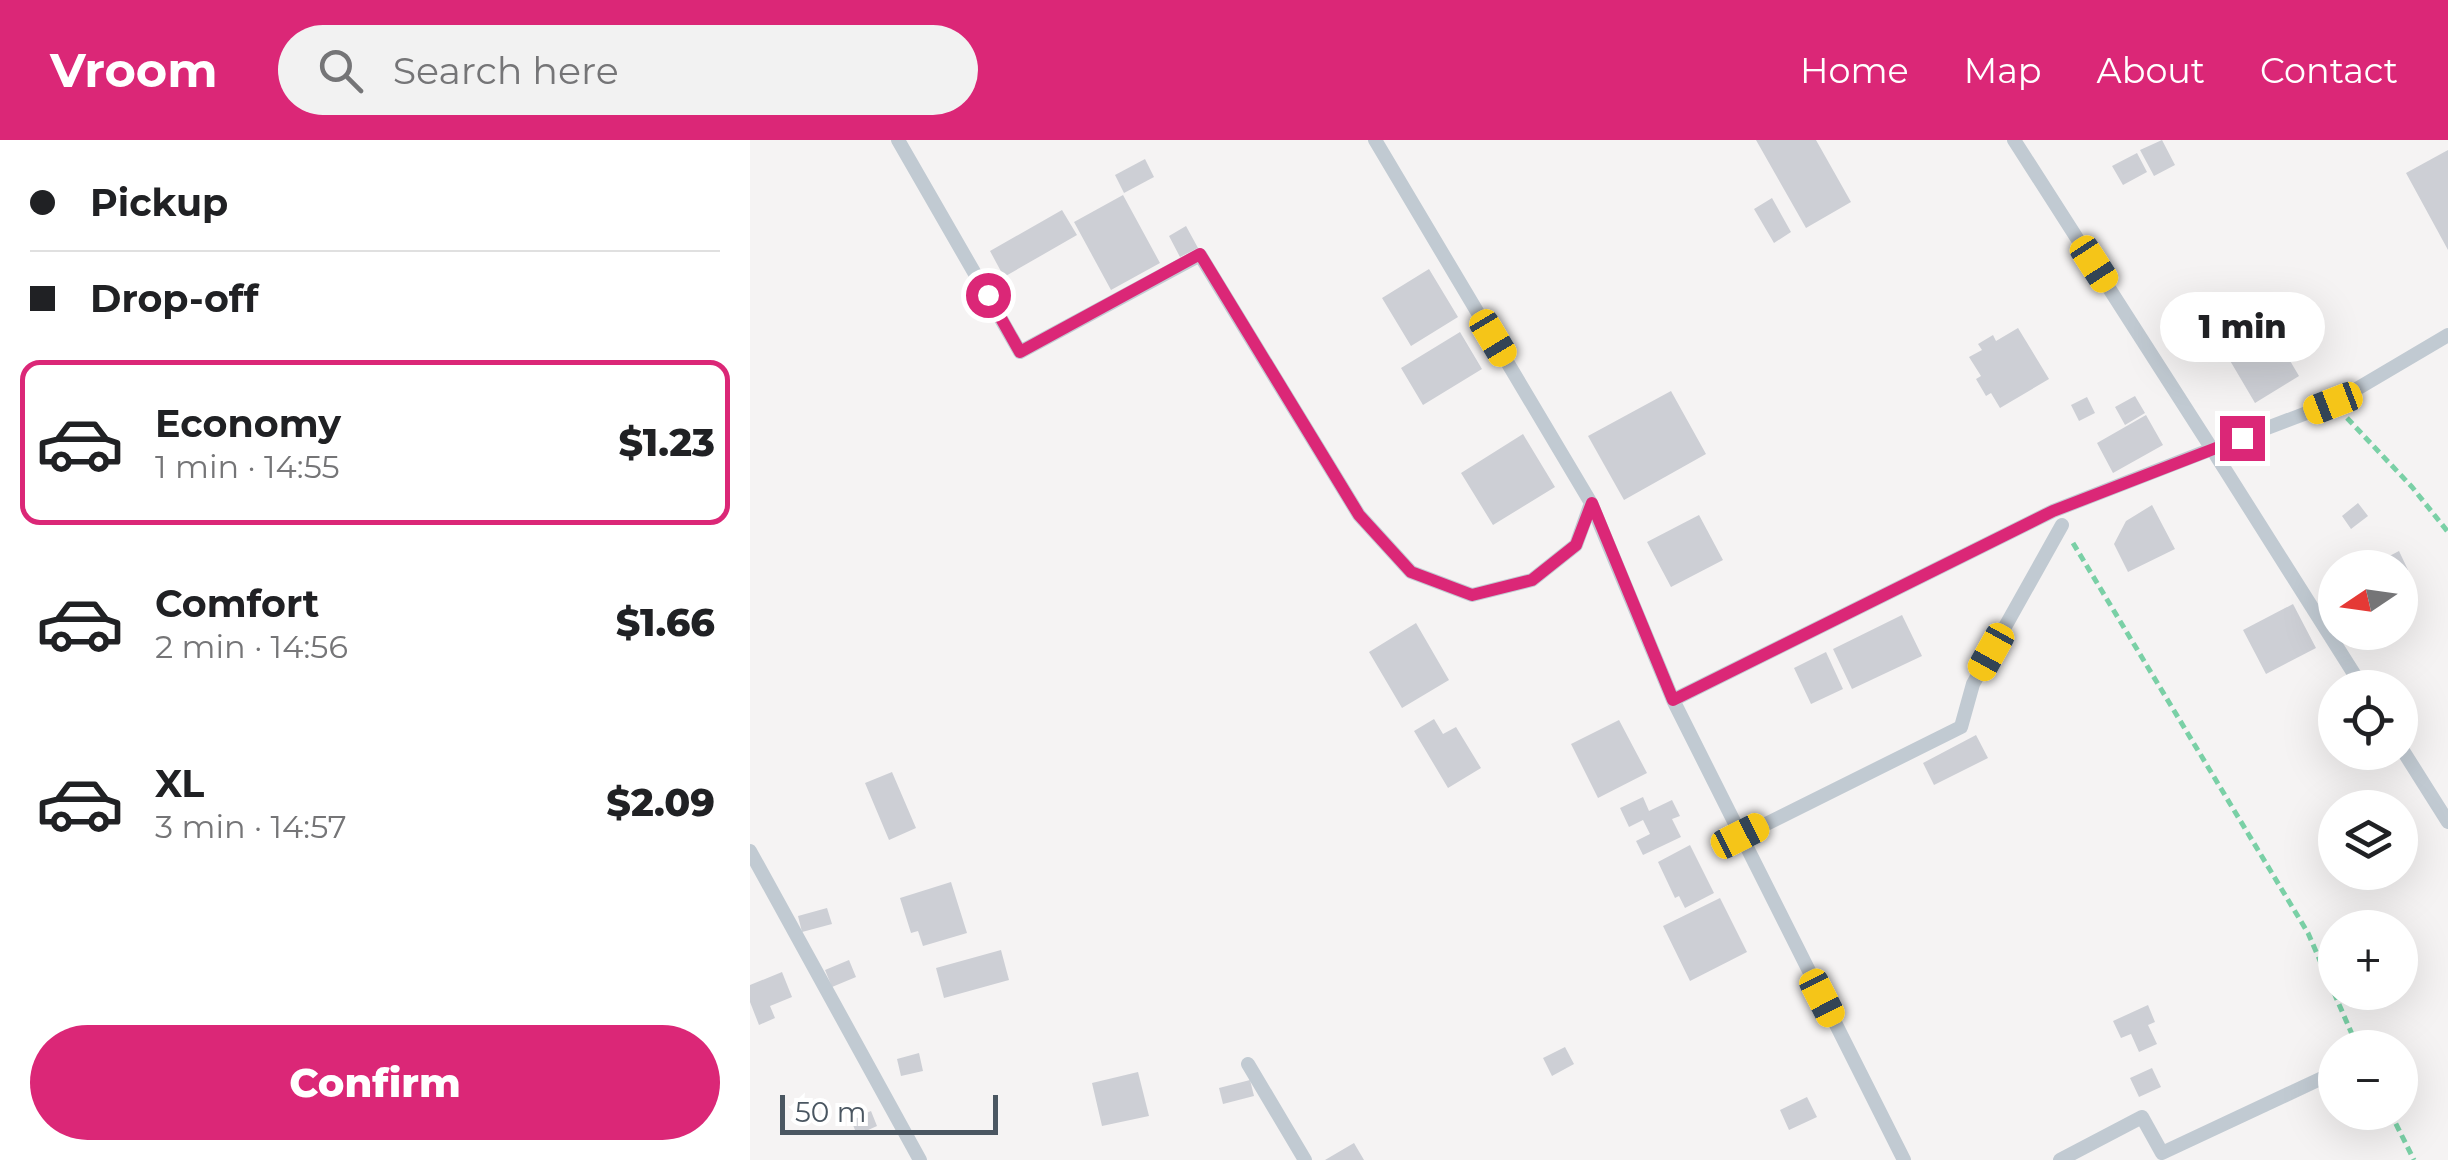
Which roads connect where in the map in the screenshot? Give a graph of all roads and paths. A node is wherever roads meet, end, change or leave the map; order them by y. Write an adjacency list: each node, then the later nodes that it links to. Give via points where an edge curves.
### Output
1 (898, 140): 7 (lane, via 1020,352 1200,254 1359,515 1411,572 1472,595 1532,580 1576,545)
2 (1375, 140): 7 (lane)
3 (2014, 140): 6 (lane)
4 (2448, 335): 5 (lane)
5 (2333, 403): 6 (lane); 9 (path)
6 (2212, 449): 10 (lane); 11 (lane, via 2053,511)
7 (1592, 503): 11 (lane)
8 (2062, 525): 14 (lane, via 1973,684 1961,726); 16 (path, via 2308,932)
9 (2448, 532)
10 (2352, 670)
11 (1673, 700): 14 (lane)
12 (2415, 770): 13 (lane)
13 (2448, 822)
14 (1740, 836): 22 (lane)
15 (750, 850): 20 (lane)
16 (2350, 1030)
17 (1248, 1064): 21 (lane)
18 (2318, 1080): 23 (lane, via 2162,1153 2142,1118)
19 (2399, 1130): 24 (path)
20 (920, 1160)
21 (1304, 1160)
22 (1904, 1160)
23 (2060, 1160)
24 (2414, 1160)

